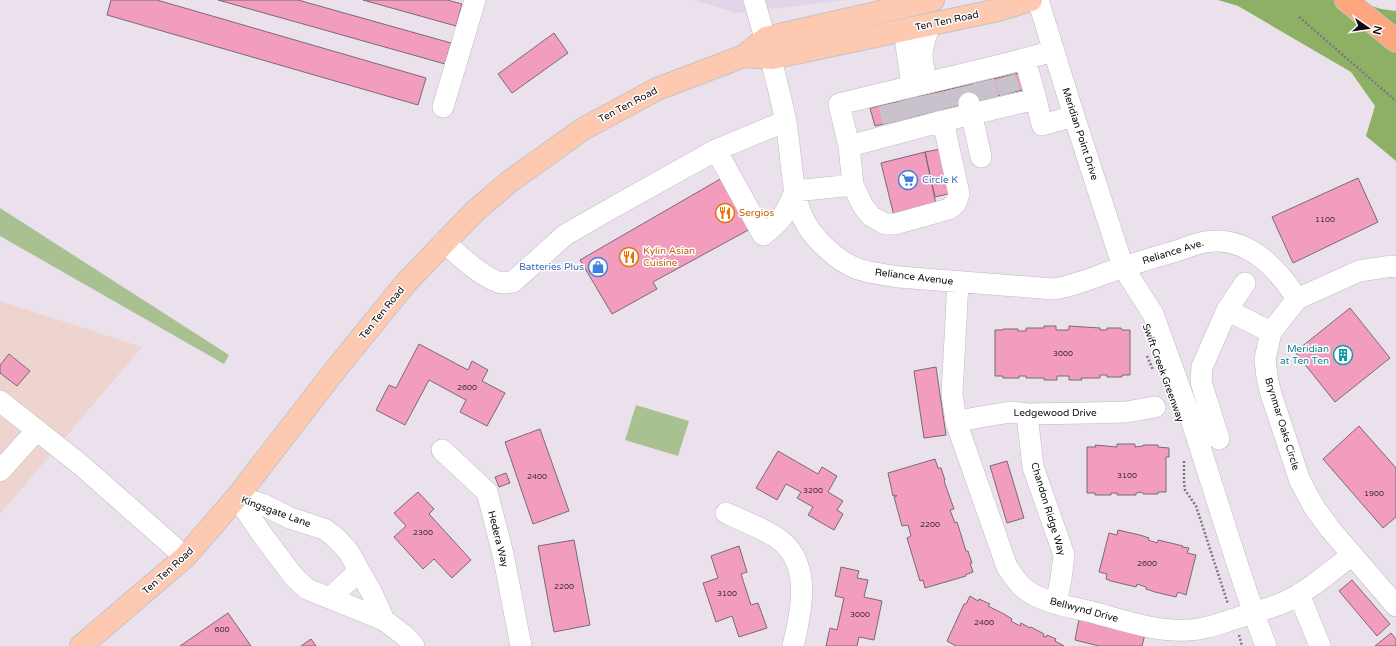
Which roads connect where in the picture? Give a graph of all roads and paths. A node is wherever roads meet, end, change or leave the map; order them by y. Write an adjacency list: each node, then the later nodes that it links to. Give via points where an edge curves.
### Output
1 (475, 0): 18 (street)
2 (754, 0): 11 (street, Reliance Avenue)
3 (933, 0): 11 (main road, Ten Ten Road)
4 (1031, 0): 8 (main road, Ten Ten Road)
5 (1038, 0): 12 (street, Meridian Point Drive)
6 (1346, 0): 10 (highway)
7 (1299, 17): 17 (path)
8 (930, 25): 9 (main road, Ten Ten Road); 16 (street, via 921,55 922,64)
9 (904, 30): 11 (main road, Ten Ten Road); 16 (street)
10 (1396, 41)
11 (769, 48): 20 (street, Reliance Avenue); 26 (main road, Ten Ten Road, via 657,89 583,129 509,182)
12 (1054, 51): 13 (street); 19 (street, Meridian Point Drive)
13 (1025, 59): 14 (street); 15 (street)
14 (1007, 85): 15 (street); 16 (street); 16 (street)
15 (1036, 99): 19 (street, via 1042,126)
16 (937, 101): 21 (street); 21 (street, via 839,104); 23 (street); 24 (street, via 959,194 956,203 949,209 895,224 885,224 871,216)
17 (1396, 101)
18 (443, 107)
19 (1074, 116): 27 (street, Meridian Point Drive)
20 (786, 121): 22 (street); 25 (street, Reliance Avenue)
21 (849, 146): 24 (street)
22 (716, 150): 25 (street, via 763,235 784,217); 26 (street, via 565,235 513,282 502,283 489,278)
23 (981, 157)
24 (853, 185): 25 (street)
25 (795, 191): 29 (street, Reliance Avenue, via 809,229 842,260 856,268 899,277)
26 (444, 242): 45 (main road, Ten Ten Road, via 336,369)
27 (1123, 267): 29 (street, Reliance Avenue, via 1066,287); 31 (street, Reliance Ave., via 1204,242 1235,243 1256,253 1273,268); 55 (street, Meridian Point Drive, via 1153,314 1191,419)
28 (1396, 267): 31 (street, Brynmar Oaks Circle, via 1359,271)
29 (958, 282): 39 (street, Bellwynd Drive, via 952,394)
30 (1246, 283): 32 (street)
31 (1297, 299): 33 (street, Brynmar Oaks Circle)
32 (1226, 310): 33 (street); 41 (street, via 1202,367 1201,382)
33 (1271, 332): 47 (street, Brynmar Oaks Circle, via 1265,359 1267,377 1300,481 1314,507)
34 (1145, 350): 35 (path, Swift Creek Greenway)
35 (1155, 375)
36 (0, 401): 40 (street)
37 (1155, 407): 38 (street, Ledgewood Drive, via 1126,412)
38 (1026, 414): 39 (street, Ledgewood Drive, via 1011,412); 52 (street, Chandon Ridge Way, via 1033,467 1064,555)
39 (956, 422): 52 (street, Bellwynd Drive, via 1007,567 1026,590)
40 (37, 430): 44 (street); 48 (street, via 114,493)
41 (1219, 439)
42 (442, 450): 59 (street, Hedera Way, via 487,492 503,554)
43 (1184, 460): 54 (path, via 1186,490 1196,506)
44 (0, 471)
45 (237, 497): 48 (main road, Ten Ten Road); 49 (street, Kingsgate Lane, via 262,504 290,518 324,529 348,551); 51 (street, Kingsgate Lane, via 294,577 307,589)
46 (726, 513): 60 (street, via 775,536 794,558 802,588 802,606)
47 (1352, 555): 50 (street, Bellwynd Drive); 53 (street, Brynmar Oaks Circle)
48 (185, 557): 57 (main road, Ten Ten Road)
49 (359, 572): 51 (street); 56 (street, Kingsgate Lane, via 372,592)
50 (1299, 594): 55 (street, Bellwynd Drive); 62 (street)
51 (330, 598): 56 (street, Kingsgate Lane)
52 (1056, 603): 55 (street, Bellwynd Drive, via 1148,627 1186,630 1205,628)
53 (1396, 606)
54 (1230, 611)
55 (1254, 614): 61 (street, Meridian Point Drive)
56 (384, 620): 58 (street, Kingsgate Lane)
57 (81, 646)
58 (414, 646)
59 (521, 646)
60 (793, 646)
61 (1266, 646)
62 (1320, 646)

